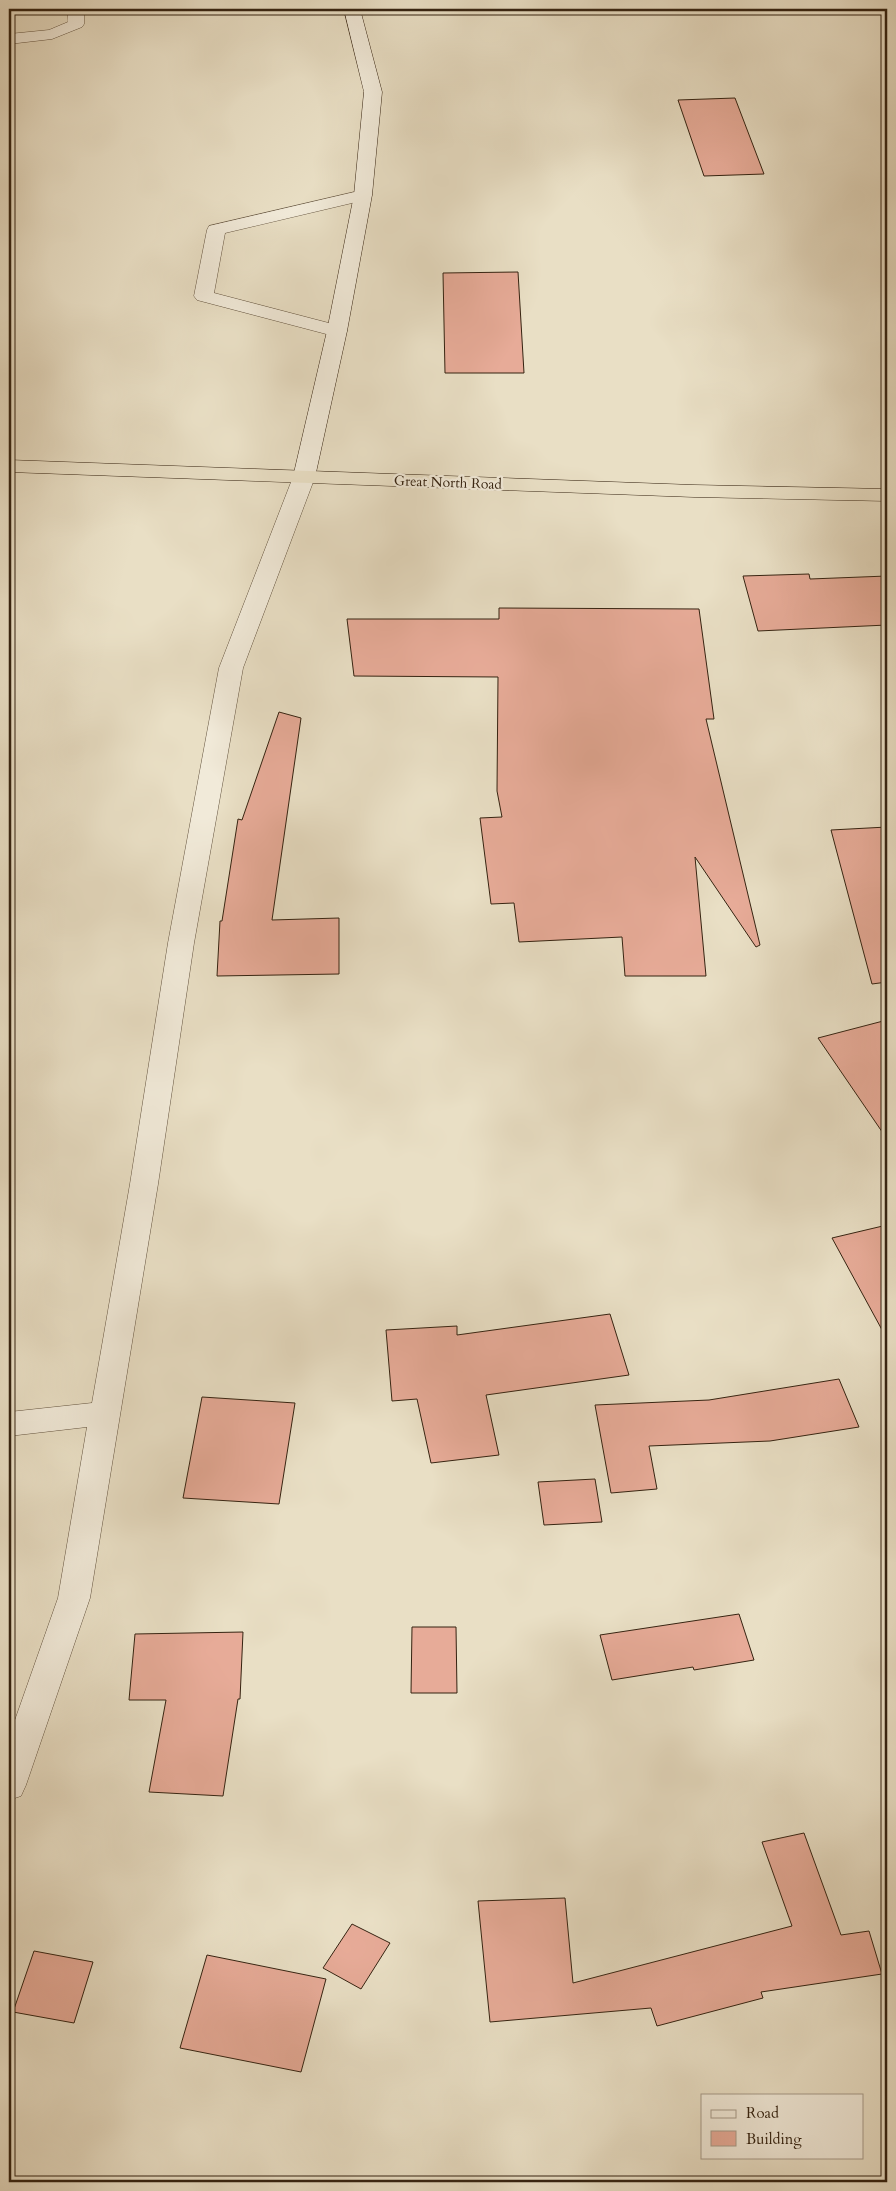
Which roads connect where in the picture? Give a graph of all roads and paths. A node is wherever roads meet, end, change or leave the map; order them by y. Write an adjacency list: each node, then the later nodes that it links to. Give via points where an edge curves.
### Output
1 (76, 9): 3 (street, via 76,24 68,29 48,35)
2 (352, 9): 4 (street, via 373,92)
3 (9, 39)
4 (363, 195): 5 (street); 5 (street, via 216,230 204,296)
5 (337, 331): 7 (street)
6 (9, 466): 7 (highway, Great North Road)
7 (304, 477): 8 (highway, Great North Road, via 684,491); 9 (street, via 231,668 181,943)
8 (887, 494)
9 (105, 1413): 10 (street); 11 (street, via 74,1598)
10 (9, 1424)
11 (9, 1785)

